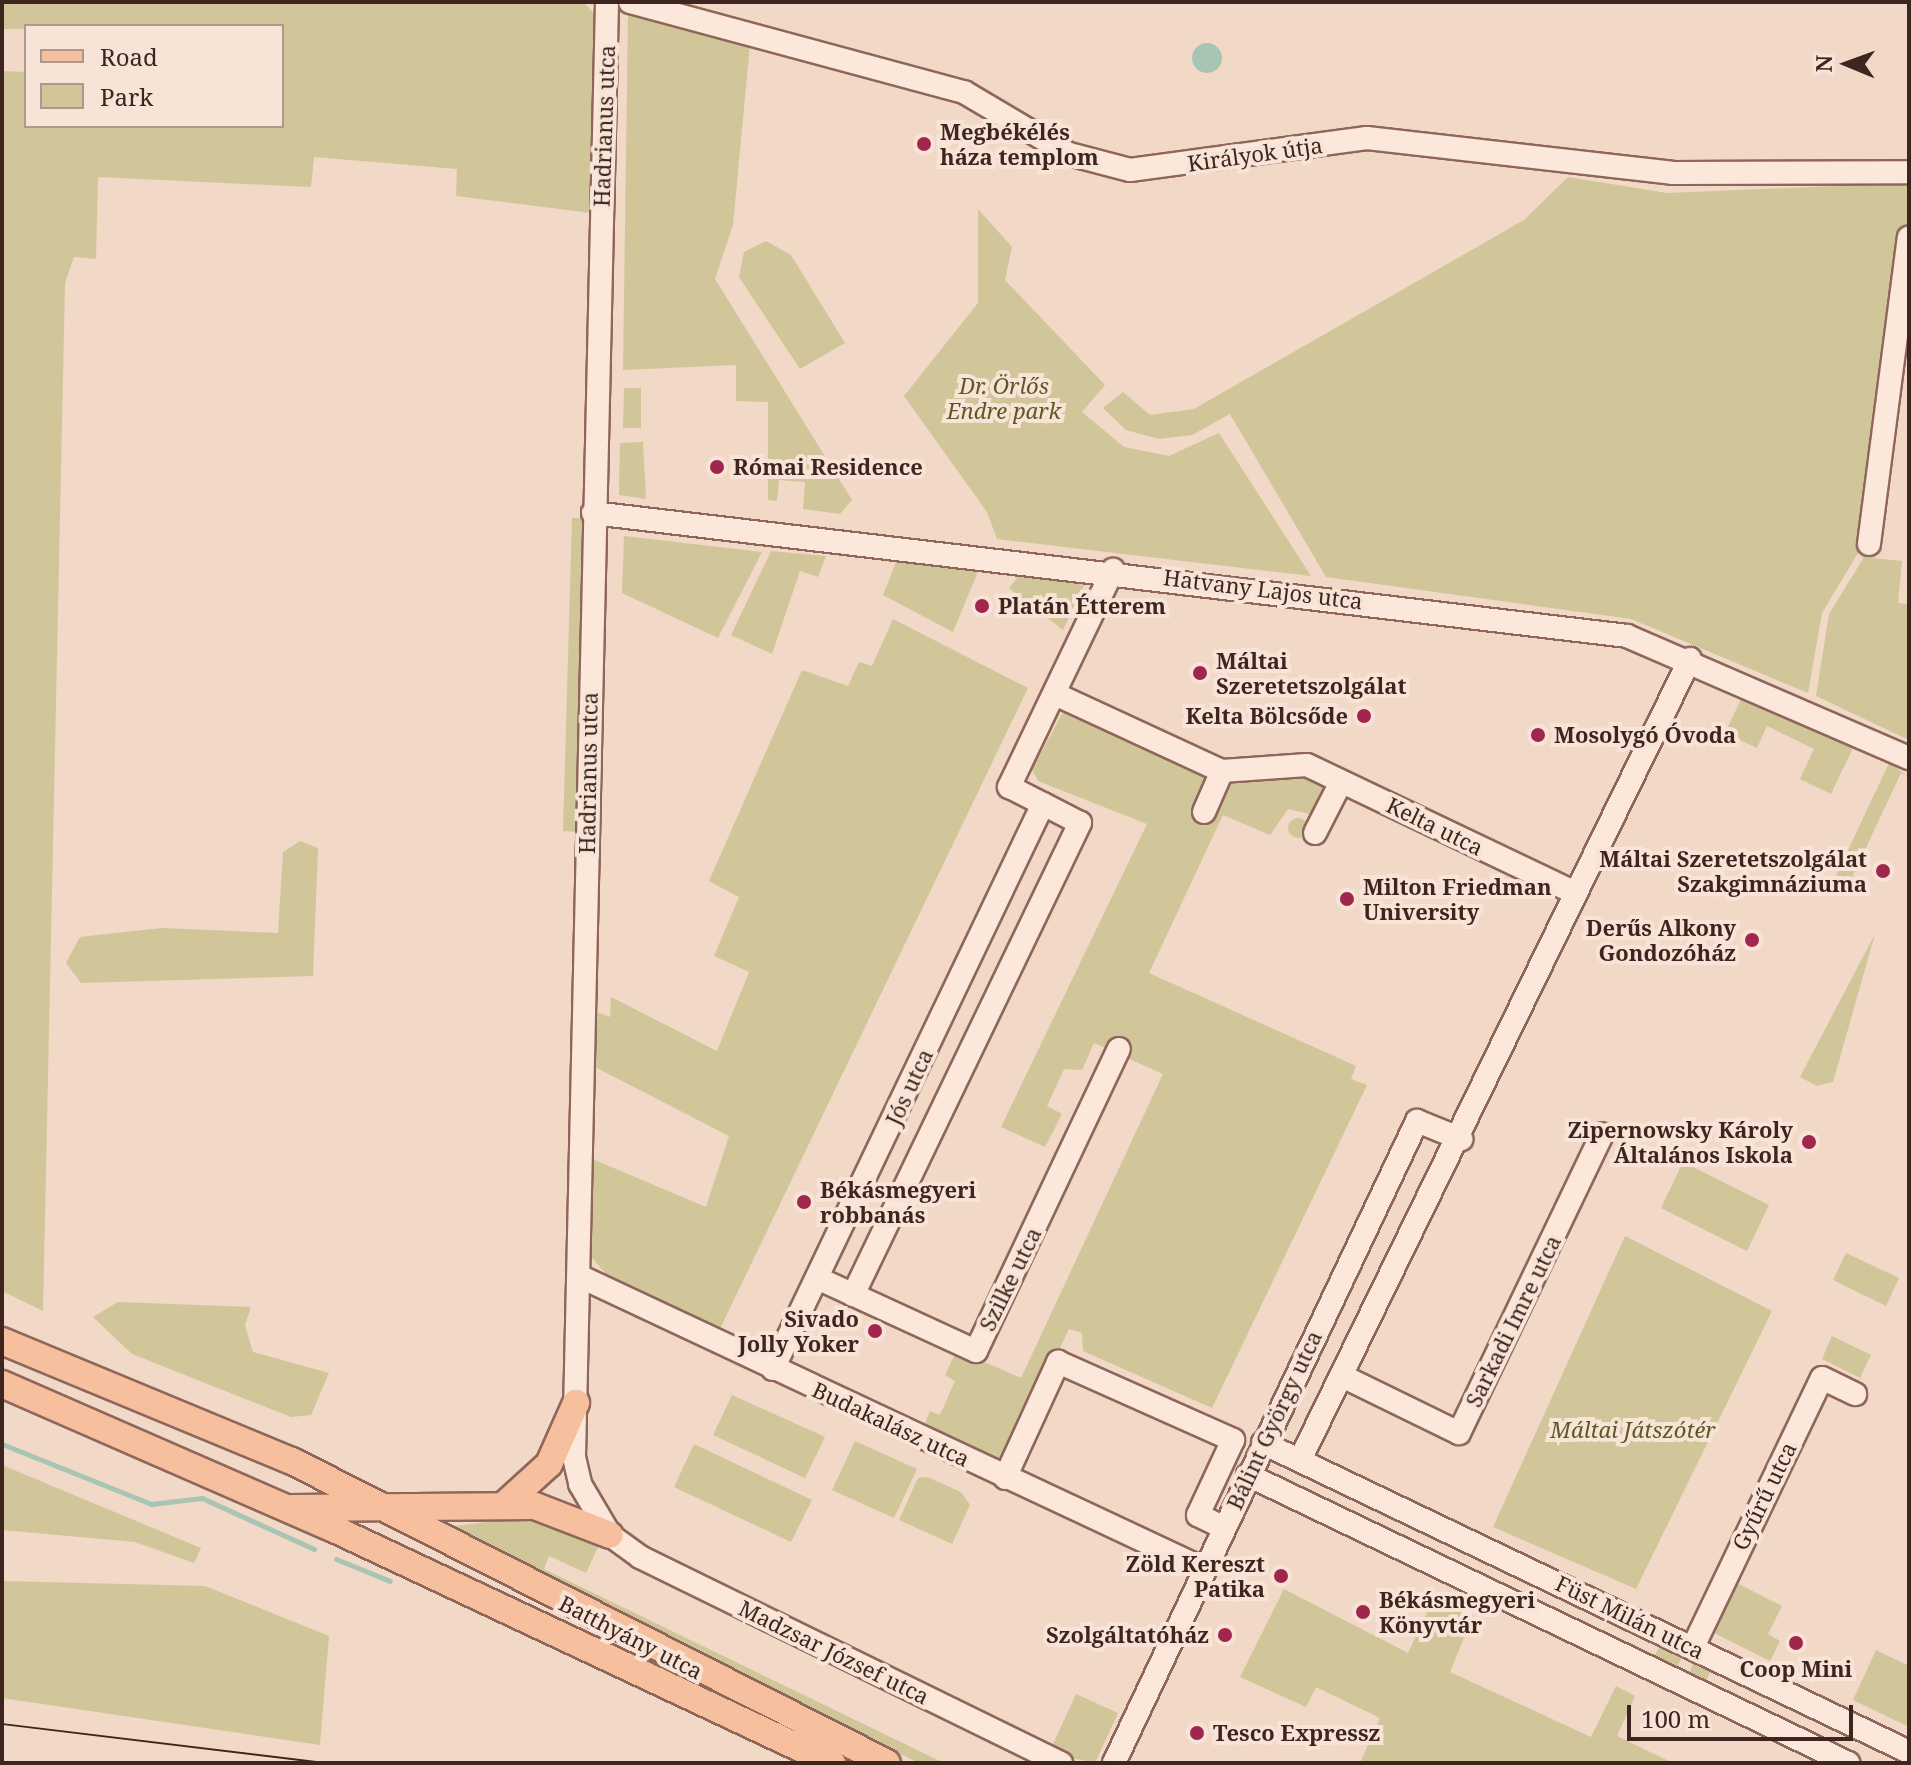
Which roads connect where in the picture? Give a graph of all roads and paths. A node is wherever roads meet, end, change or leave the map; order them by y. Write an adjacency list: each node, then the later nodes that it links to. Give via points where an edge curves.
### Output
1 (607, 2): 5 (street, Hadrianus utca)
2 (630, 2): 3 (street, Királyok útja, via 964,92 1069,154 1130,170 1367,138 1672,173)
3 (1909, 172)
4 (1909, 238): 6 (street)
5 (593, 513): 7 (street, Hatvany Lajos utca); 20 (street, Hadrianus utca)
6 (1869, 544)
7 (1113, 570): 8 (street, Hatvany Lajos utca, via 1627,636); 9 (street, Jós utca)
8 (1690, 659): 10 (street, Hatvany Lajos utca); 16 (street, Bálint György utca)
9 (1055, 694): 11 (street, Kelta utca); 13 (street, Jós utca, via 1009,787)
10 (1909, 758)
11 (1222, 771): 12 (street, Kelta utca, via 1307,765); 14 (street)
12 (1341, 782): 15 (street); 16 (street, Kelta utca)
13 (1043, 804): 21 (street, Jós utca); 22 (street, Jós utca, via 1080,823)
14 (1204, 812)
15 (1315, 833)
16 (1573, 892): 19 (street, Bálint György utca)
17 (1119, 1049): 22 (street, Szilke utca, via 976,1351)
18 (1602, 1135): 25 (street, Sarkadi Imre utca, via 1459,1433)
19 (1461, 1139): 25 (street, Bálint György utca); 29 (street, Bálint György utca, via 1417,1121)
20 (579, 1276): 24 (street, Budakalász utca); 28 (street, Hadrianus utca)
21 (817, 1278): 22 (street, Szilke utca); 24 (street, Jós utca)
22 (853, 1295)
23 (2, 1341): 33 (main road, Batthyány utca, via 181,1410)
24 (773, 1369): 32 (street, Budakalász utca)
25 (1342, 1376): 30 (street, Bálint György utca)
26 (2, 1384): 35 (main road, Batthyány utca)
27 (1855, 1394): 39 (street, Gyűrű utca, via 1822,1378)
28 (576, 1403): 34 (main road, via 549,1464); 37 (street, Hadrianus utca, via 580,1484)
29 (1263, 1443): 30 (street, Füst Milán utca); 31 (street, Bálint György utca)
30 (1300, 1460): 39 (street, Füst Milán utca)
31 (1248, 1475): 36 (street, Bálint György utca); 45 (street, Füst Milán utca)
32 (1005, 1478): 36 (street, via 1058,1362 1233,1440 1198,1515); 38 (street, Budakalász utca)
33 (378, 1504): 34 (main road); 35 (main road); 42 (main road, Batthyány utca)
34 (505, 1504): 37 (main road, via 554,1510)
35 (288, 1508): 41 (main road, Batthyány utca)
36 (1223, 1527): 38 (street, Bálint György utca)
37 (610, 1535): 43 (street, Madzsar József utca, via 640,1557)
38 (1204, 1569): 44 (street, Bálint György utca)
39 (1693, 1647): 40 (street, Füst Milán utca)
40 (1909, 1752)
41 (832, 1763)
42 (887, 1763)
43 (1061, 1763)
44 (1114, 1763)
45 (1848, 1763)

